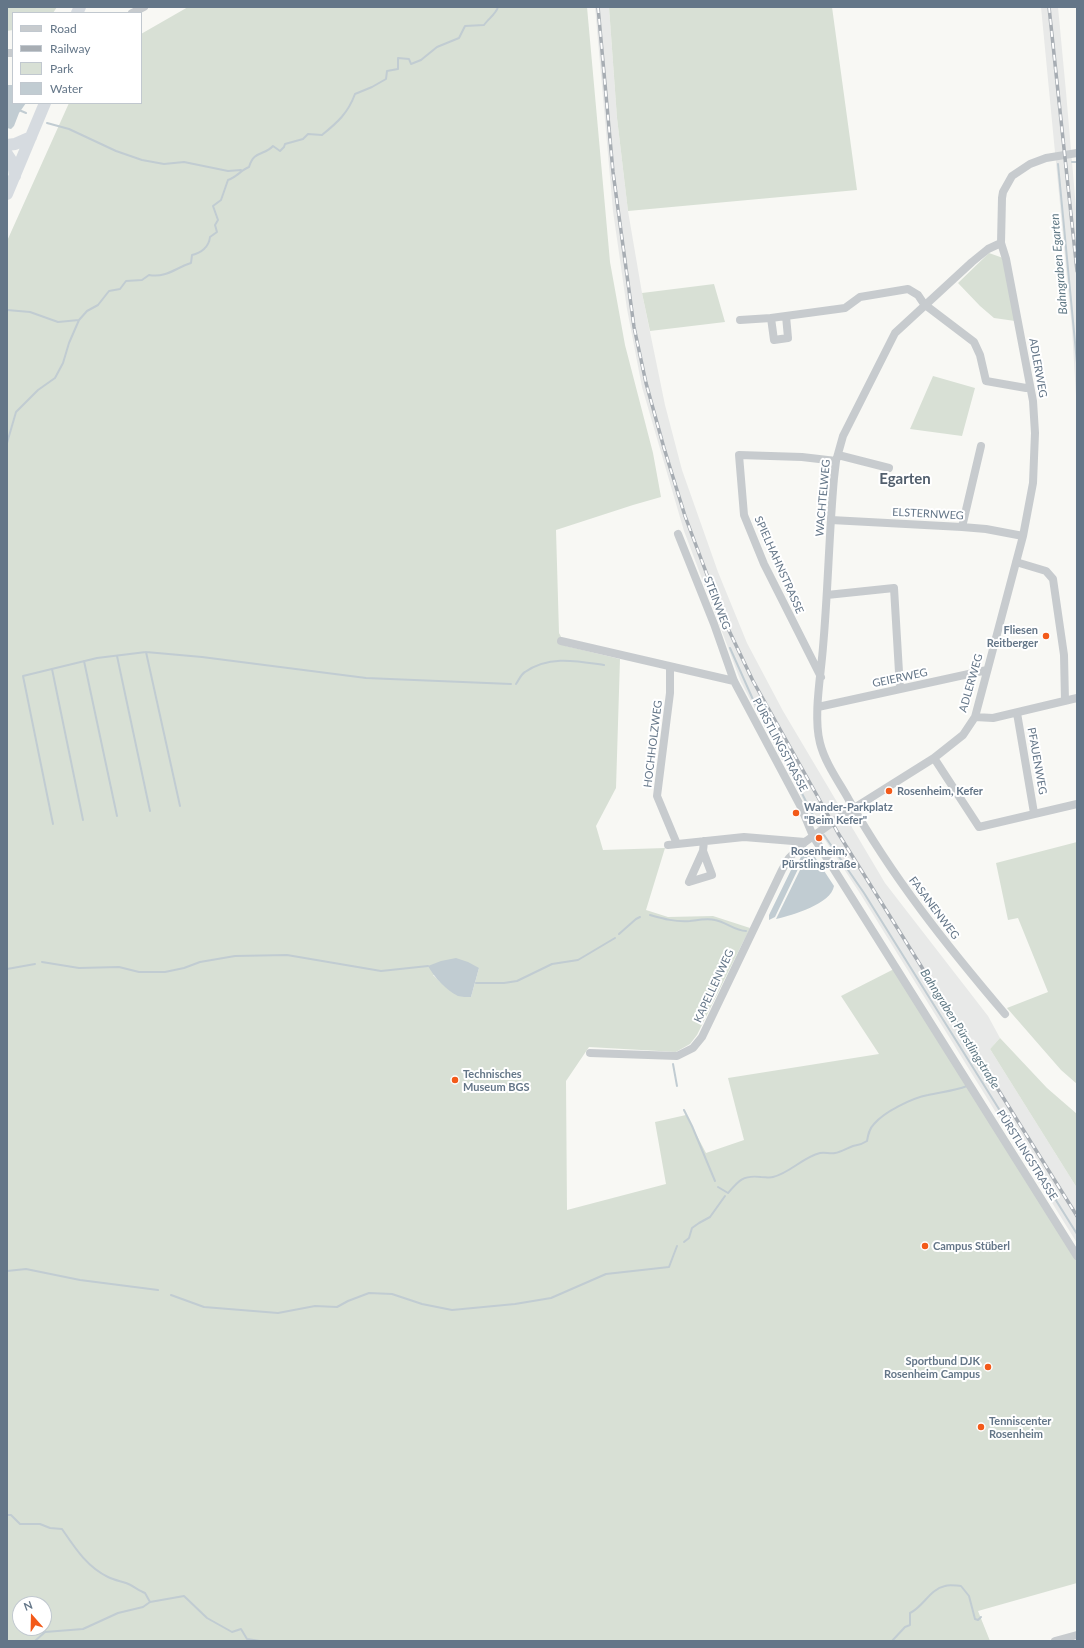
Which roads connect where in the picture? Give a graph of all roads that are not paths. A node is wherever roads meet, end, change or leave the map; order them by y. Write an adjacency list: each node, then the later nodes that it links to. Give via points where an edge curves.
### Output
1 (144, 7): 2 (street)
2 (134, 12)
3 (45, 104): 4 (highway)
4 (31, 137): 5 (highway); 8 (highway)
5 (7, 145)
6 (1077, 153): 10 (street, ADLERWEG, via 1046,158 1030,164 1012,176 1003,192)
7 (7, 154): 8 (highway, via 13,163)
8 (15, 176): 9 (highway)
9 (7, 194)
10 (1001, 243): 11 (street, WACHTELWEG, via 988,249); 15 (street, ADLERWEG)
11 (924, 304): 12 (street, via 918,295 908,289 860,298 845,308); 15 (street, via 974,342 986,381 1026,388); 17 (street, WACHTELWEG, via 895,333 843,436)
12 (786, 316): 13 (street); 13 (street, via 788,338 774,340)
13 (771, 318): 14 (street)
14 (740, 320)
15 (1030, 386): 22 (street, ADLERWEG, via 1034,408 1033,483)
16 (981, 446): 20 (street)
17 (837, 458): 18 (street); 19 (street, WACHTELWEG); 28 (street, SPIELHAHNSTRASSE, via 739,455 744,515 764,564)
18 (889, 468)
19 (830, 520): 20 (street, ELSTERNWEG); 24 (street, WACHTELWEG)
20 (962, 527): 22 (street, ELSTERNWEG)
21 (678, 534): 29 (street, STEINWEG)
22 (1023, 536): 23 (street, ADLERWEG)
23 (1016, 562): 27 (street, ADLERWEG); 32 (street, via 1046,571 1053,579 1064,655)
24 (827, 595): 28 (street, WACHTELWEG); 30 (street, via 894,588)
25 (561, 641): 26 (street)
26 (670, 667): 29 (street); 43 (street, HOCHHOLZWEG, via 670,693 657,796)
27 (987, 670): 30 (street, GEIERWEG); 35 (street, ADLERWEG)
28 (821, 678): 33 (street, WACHTELWEG)
29 (734, 682): 40 (street, PÜRSTLINGSTRASSE, via 801,807)
30 (900, 689): 33 (street, GEIERWEG)
31 (1077, 698): 32 (street)
32 (1065, 701): 34 (street)
33 (818, 707): 38 (street, WACHTELWEG, via 819,743 824,757)
34 (1017, 713): 35 (street, via 993,718); 39 (street, PFAUENWEG)
35 (975, 717): 36 (street, ADLERWEG, via 963,735)
36 (934, 758): 38 (street, ADLERWEG); 39 (street, via 979,827)
37 (1077, 804): 39 (street)
38 (854, 809): 40 (street, ADLERWEG); 46 (street, FASANENWEG, via 909,894)
39 (1034, 813)
40 (813, 836): 42 (street, ADLERWEG); 48 (street, PÜRSTLINGSTRASSE)
41 (704, 841): 42 (street, via 744,837); 43 (street); 45 (street)
42 (805, 842): 47 (street, KAPELLENWEG, via 789,858 782,870 702,1037 693,1048 677,1056)
43 (677, 844): 44 (street)
44 (668, 845)
45 (703, 851)
46 (1005, 1014)
47 (590, 1053)
48 (1077, 1256)
49 (1077, 1635): 50 (street)
50 (1055, 1641)

